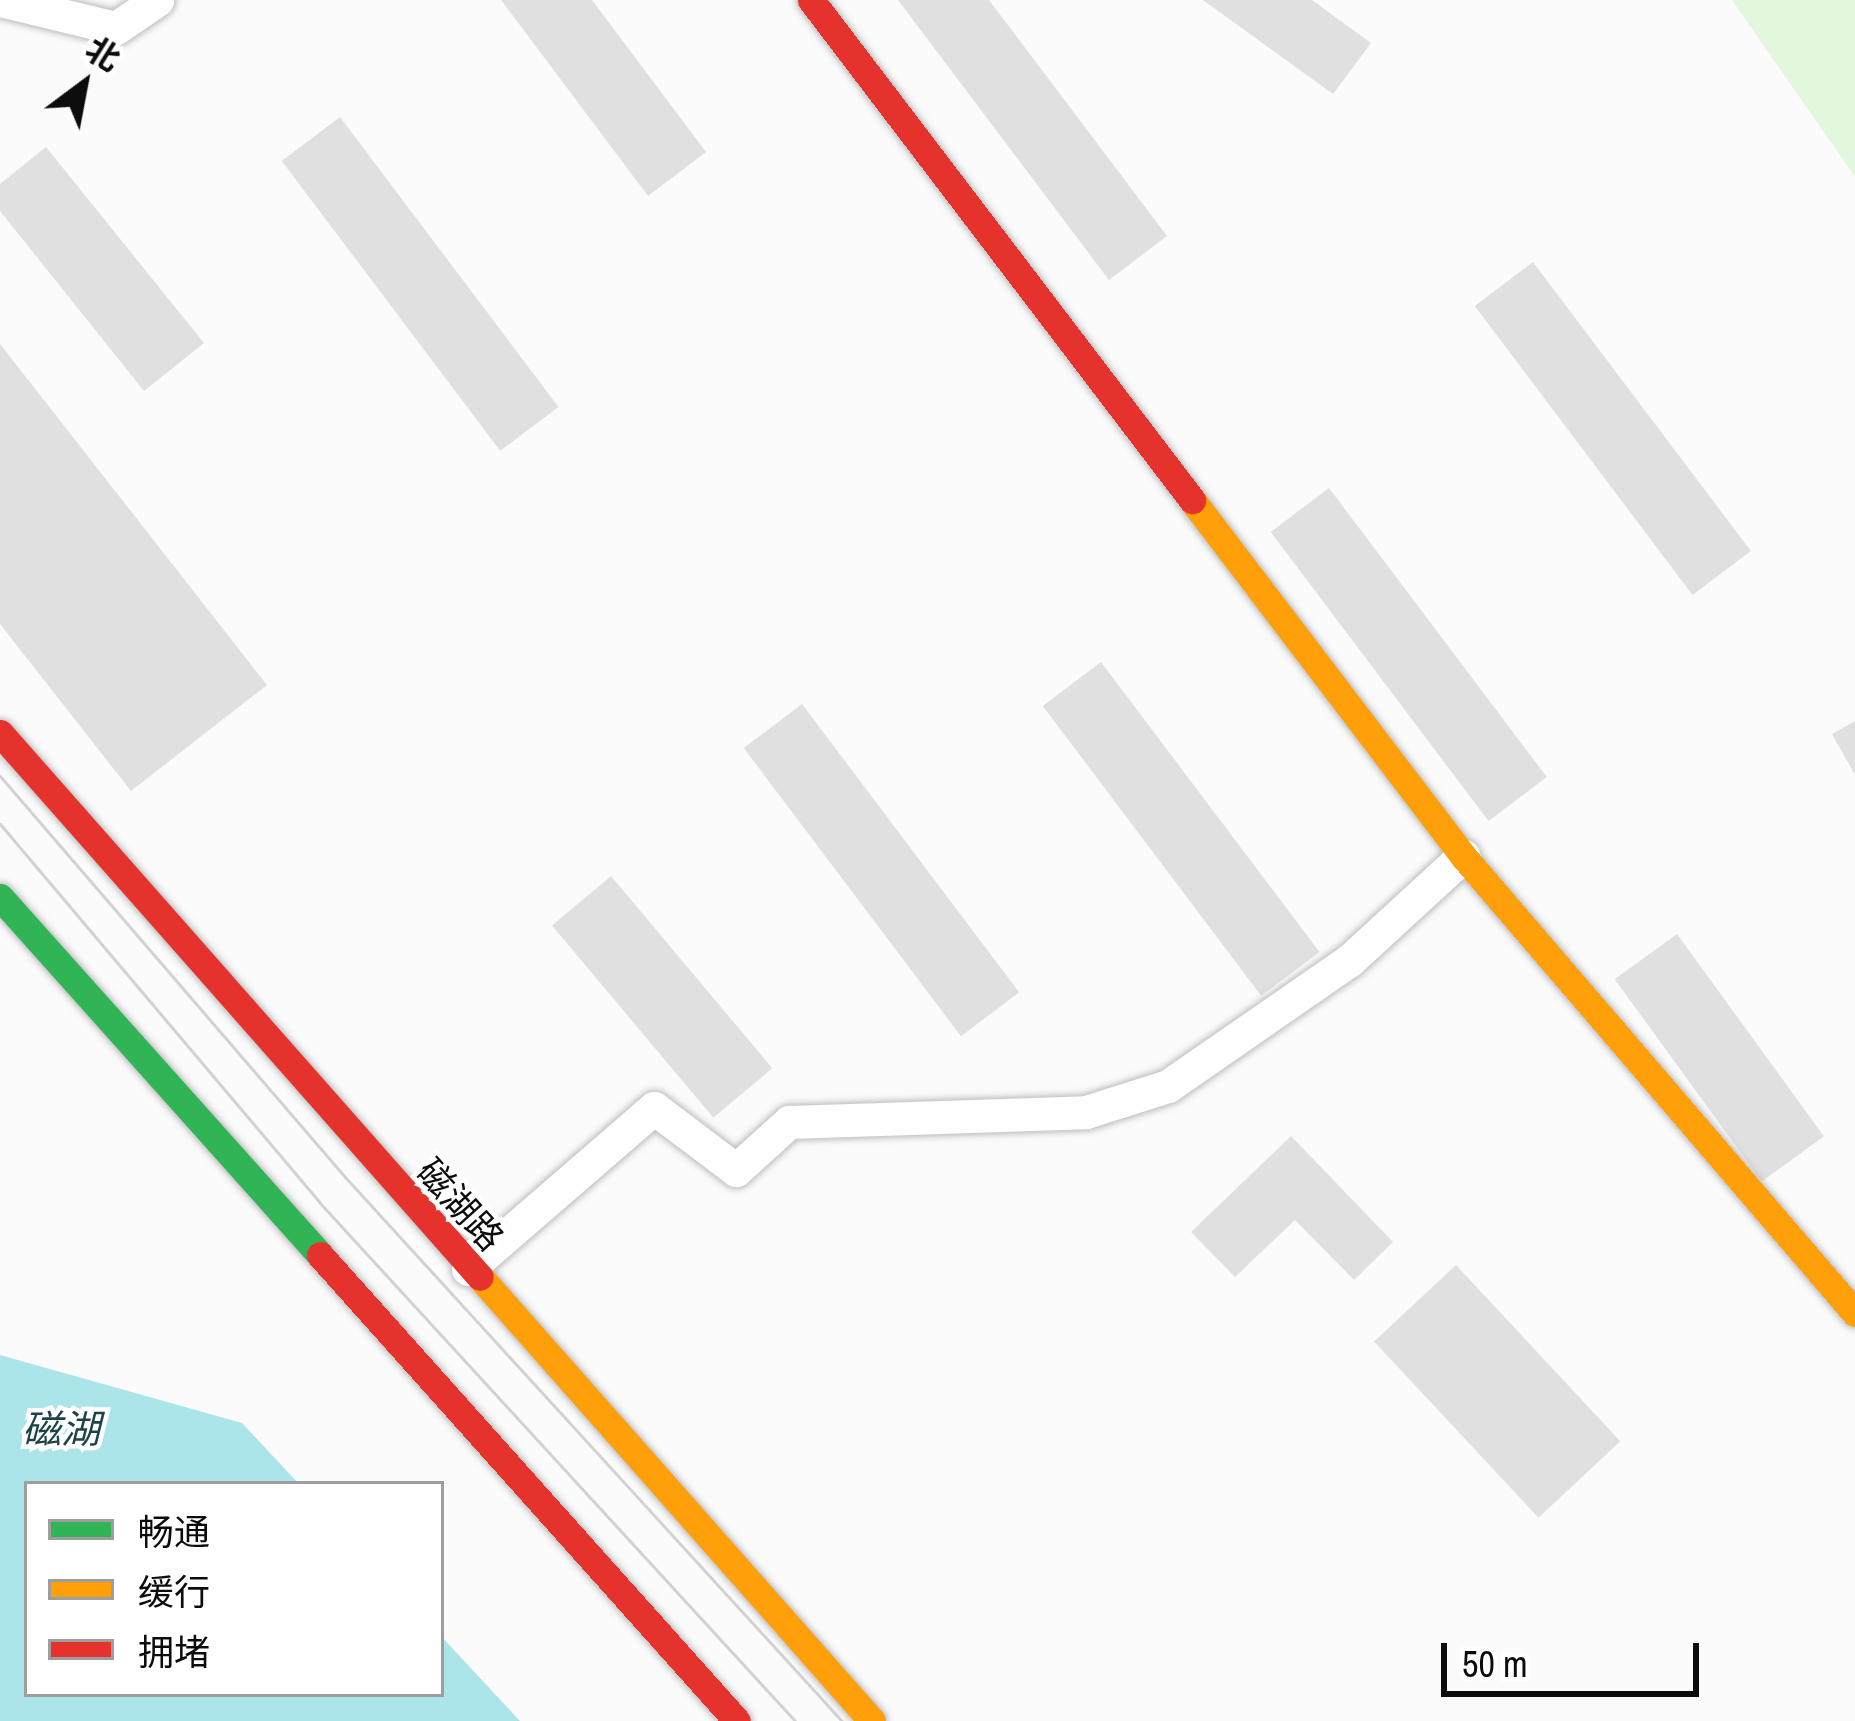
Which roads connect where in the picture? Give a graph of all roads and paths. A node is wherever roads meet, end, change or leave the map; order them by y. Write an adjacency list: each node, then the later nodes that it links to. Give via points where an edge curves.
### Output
1 (0, 0): 2 (street, via 116,28)
2 (157, 0)
3 (811, 0): 5 (main road)
4 (0, 733): 7 (main road, 磁湖路)
5 (1463, 856): 7 (street, via 1350,960 1168,1086 1086,1112 789,1122 736,1170 654,1108); 8 (main road)
6 (0, 897): 9 (main road)
7 (469, 1269): 10 (main road, 磁湖路)
8 (1855, 1313)
9 (737, 1721)
10 (872, 1721)

